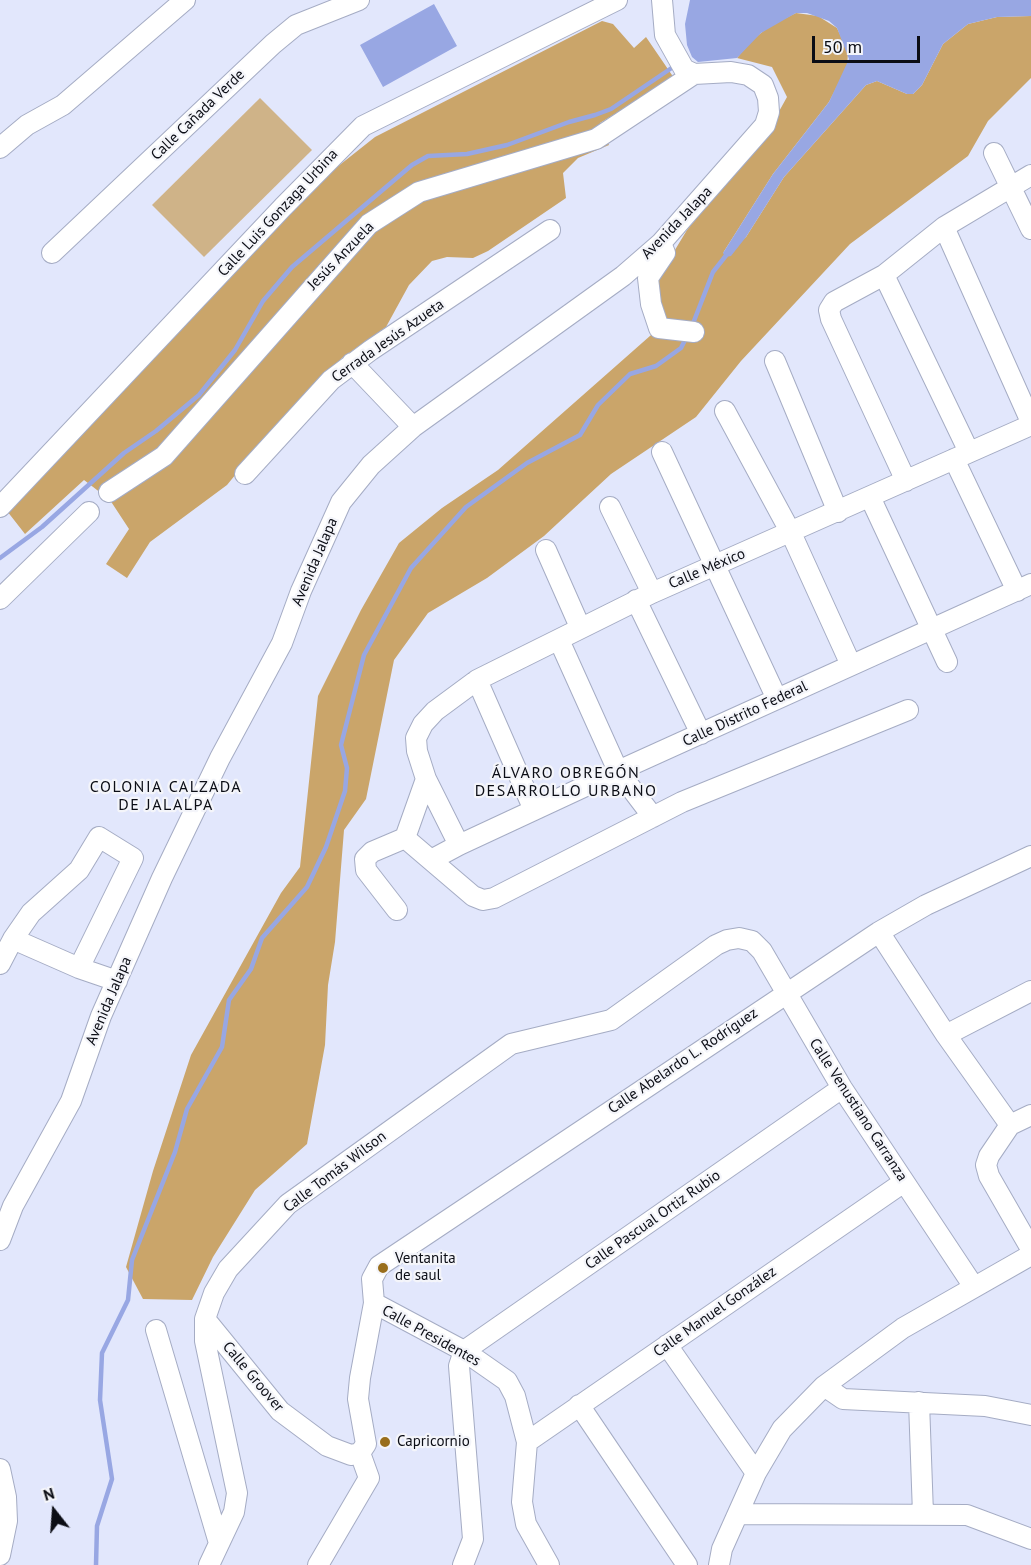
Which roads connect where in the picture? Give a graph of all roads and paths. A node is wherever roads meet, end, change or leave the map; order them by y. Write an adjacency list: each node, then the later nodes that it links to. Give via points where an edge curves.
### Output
1 (185, 0): 6 (street, via 63,105 27,125)
2 (359, 0): 14 (street, Calle Cañada Verde, via 296,25 280,37)
3 (617, 0): 28 (street, Calle Luis Gonzaga Urbina, via 363,126)
4 (662, 0): 5 (street, via 665,35)
5 (689, 71): 13 (street, Avenida Jalapa, via 748,75 763,85 770,112 751,144); 26 (street, Jesús Anzuela, via 596,139 419,192 369,224 164,456)
6 (0, 148)
7 (994, 153): 9 (street)
8 (1031, 175): 9 (street)
9 (1011, 188): 10 (street); 11 (street)
10 (944, 227): 15 (street); 20 (street)
11 (1031, 229)
12 (549, 230): 18 (street, Cerrada Jesús Azueta)
13 (662, 243): 16 (street, via 665,253 648,278 659,328); 21 (street, Avenida Jalapa, via 605,289)
14 (52, 253)
15 (885, 275): 23 (street); 25 (street, via 834,302 829,310)
16 (694, 332)
17 (775, 362): 31 (street)
18 (352, 363): 21 (street); 24 (street, Cerrada Jesús Azueta, via 331,380)
19 (725, 411): 32 (street)
20 (1031, 424): 23 (street, Calle México)
21 (413, 427): 61 (street, Avenida Jalapa, via 371,465 341,502 282,643 177,843)
22 (662, 452): 34 (street)
23 (961, 456): 25 (street, Calle México); 35 (street)
24 (245, 474)
25 (906, 481): 27 (street, Calle México)
26 (109, 492)
27 (870, 497): 31 (street, Calle México); 39 (street)
28 (0, 507)
29 (610, 507): 36 (street)
30 (89, 512): 37 (street)
31 (838, 512): 32 (street, Calle México)
32 (791, 533): 34 (street, Calle México); 42 (street)
33 (546, 550): 38 (street)
34 (715, 565): 36 (street, Calle México); 44 (street)
35 (1024, 588): 39 (street, Calle Distrito Federal)
36 (644, 596): 38 (street, Calle México); 46 (street)
37 (0, 598)
38 (580, 627): 40 (street, Calle México)
39 (931, 629): 41 (street); 42 (street, Calle Distrito Federal)
40 (560, 640): 43 (street, Calle México); 47 (street)
41 (947, 662)
42 (851, 665): 44 (street, Calle Distrito Federal)
43 (477, 680): 48 (street, Calle México, via 423,724 416,738); 49 (street)
44 (777, 699): 46 (street, Calle Distrito Federal)
45 (908, 710): 50 (street)
46 (701, 734): 47 (street, Calle Distrito Federal)
47 (618, 771): 49 (street, Calle Distrito Federal); 50 (street)
48 (426, 779): 51 (street); 52 (street)
49 (534, 810): 52 (street, Calle Distrito Federal)
50 (653, 817): 54 (street, via 494,898 483,900 473,896)
51 (405, 838): 54 (street); 55 (street, via 372,852 365,860 366,870)
52 (459, 845): 54 (street, Calle Distrito Federal)
53 (1031, 856): 56 (street, Calle Abelardo L. Rodríguez, via 926,905)
54 (431, 860)
55 (397, 910)
56 (879, 932): 63 (street, Calle Abelardo L. Rodríguez); 64 (street)
57 (739, 938): 63 (street, Calle Venustiano Carranza, via 752,941 762,951); 74 (street, Calle Tomás Wilson, via 716,945 611,1020 511,1044 288,1204 228,1269)
58 (13, 939): 59 (street); 60 (street); 60 (street, via 31,913 79,870 99,837 133,858)
59 (0, 964)
60 (79, 968): 61 (street)
61 (117, 981): 69 (street, Avenida Jalapa, via 71,1101 18,1198)
62 (1031, 992): 64 (street)
63 (785, 993): 65 (street, Calle Venustiano Carranza); 73 (street, Calle Abelardo L. Rodríguez, via 379,1266 372,1279)
64 (946, 1035): 67 (street)
65 (842, 1088): 68 (street, Calle Venustiano Carranza); 77 (street, Calle Pascual Ortiz Rubio)
66 (1031, 1115): 67 (street)
67 (1010, 1125): 70 (street, via 986,1165)
68 (904, 1182): 72 (street, Calle Venustiano Carranza); 76 (street, Calle Manuel González)
69 (0, 1240)
70 (1031, 1249)
71 (1031, 1255): 72 (street)
72 (974, 1287): 78 (street, via 903,1328)
73 (374, 1303): 77 (street, Calle Presidentes); 83 (street, via 358,1399 366,1444)
74 (205, 1319): 83 (street, Calle Groover, via 280,1412 327,1446 351,1455); 89 (street, Calle Tomás Wilson, via 205,1341 237,1493 234,1512)
75 (156, 1330): 89 (street)
76 (667, 1345): 80 (street, Calle Manuel González); 85 (street)
77 (464, 1351): 82 (street, Calle Presidentes, via 507,1381); 93 (street, via 459,1366 473,1539)
78 (824, 1386): 79 (street, via 843,1399); 85 (street, via 782,1429)
79 (919, 1402): 81 (street, via 985,1406); 86 (street)
80 (579, 1405): 82 (street, Calle Manuel González); 95 (street)
81 (1031, 1415)
82 (527, 1442): 94 (street, Calle Presidentes, via 522,1502 526,1524)
83 (360, 1453): 92 (street, via 369,1478)
84 (0, 1468): 90 (street, via 7,1521)
85 (756, 1473): 87 (street)
86 (923, 1514): 87 (street); 88 (street, via 967,1515)
87 (738, 1515): 96 (street)
88 (1031, 1539)
89 (219, 1543): 91 (street, Calle Tomás Wilson)
90 (0, 1554)
91 (209, 1565)
92 (318, 1565)
93 (463, 1565)
94 (549, 1565)
95 (687, 1565)
96 (719, 1565)

